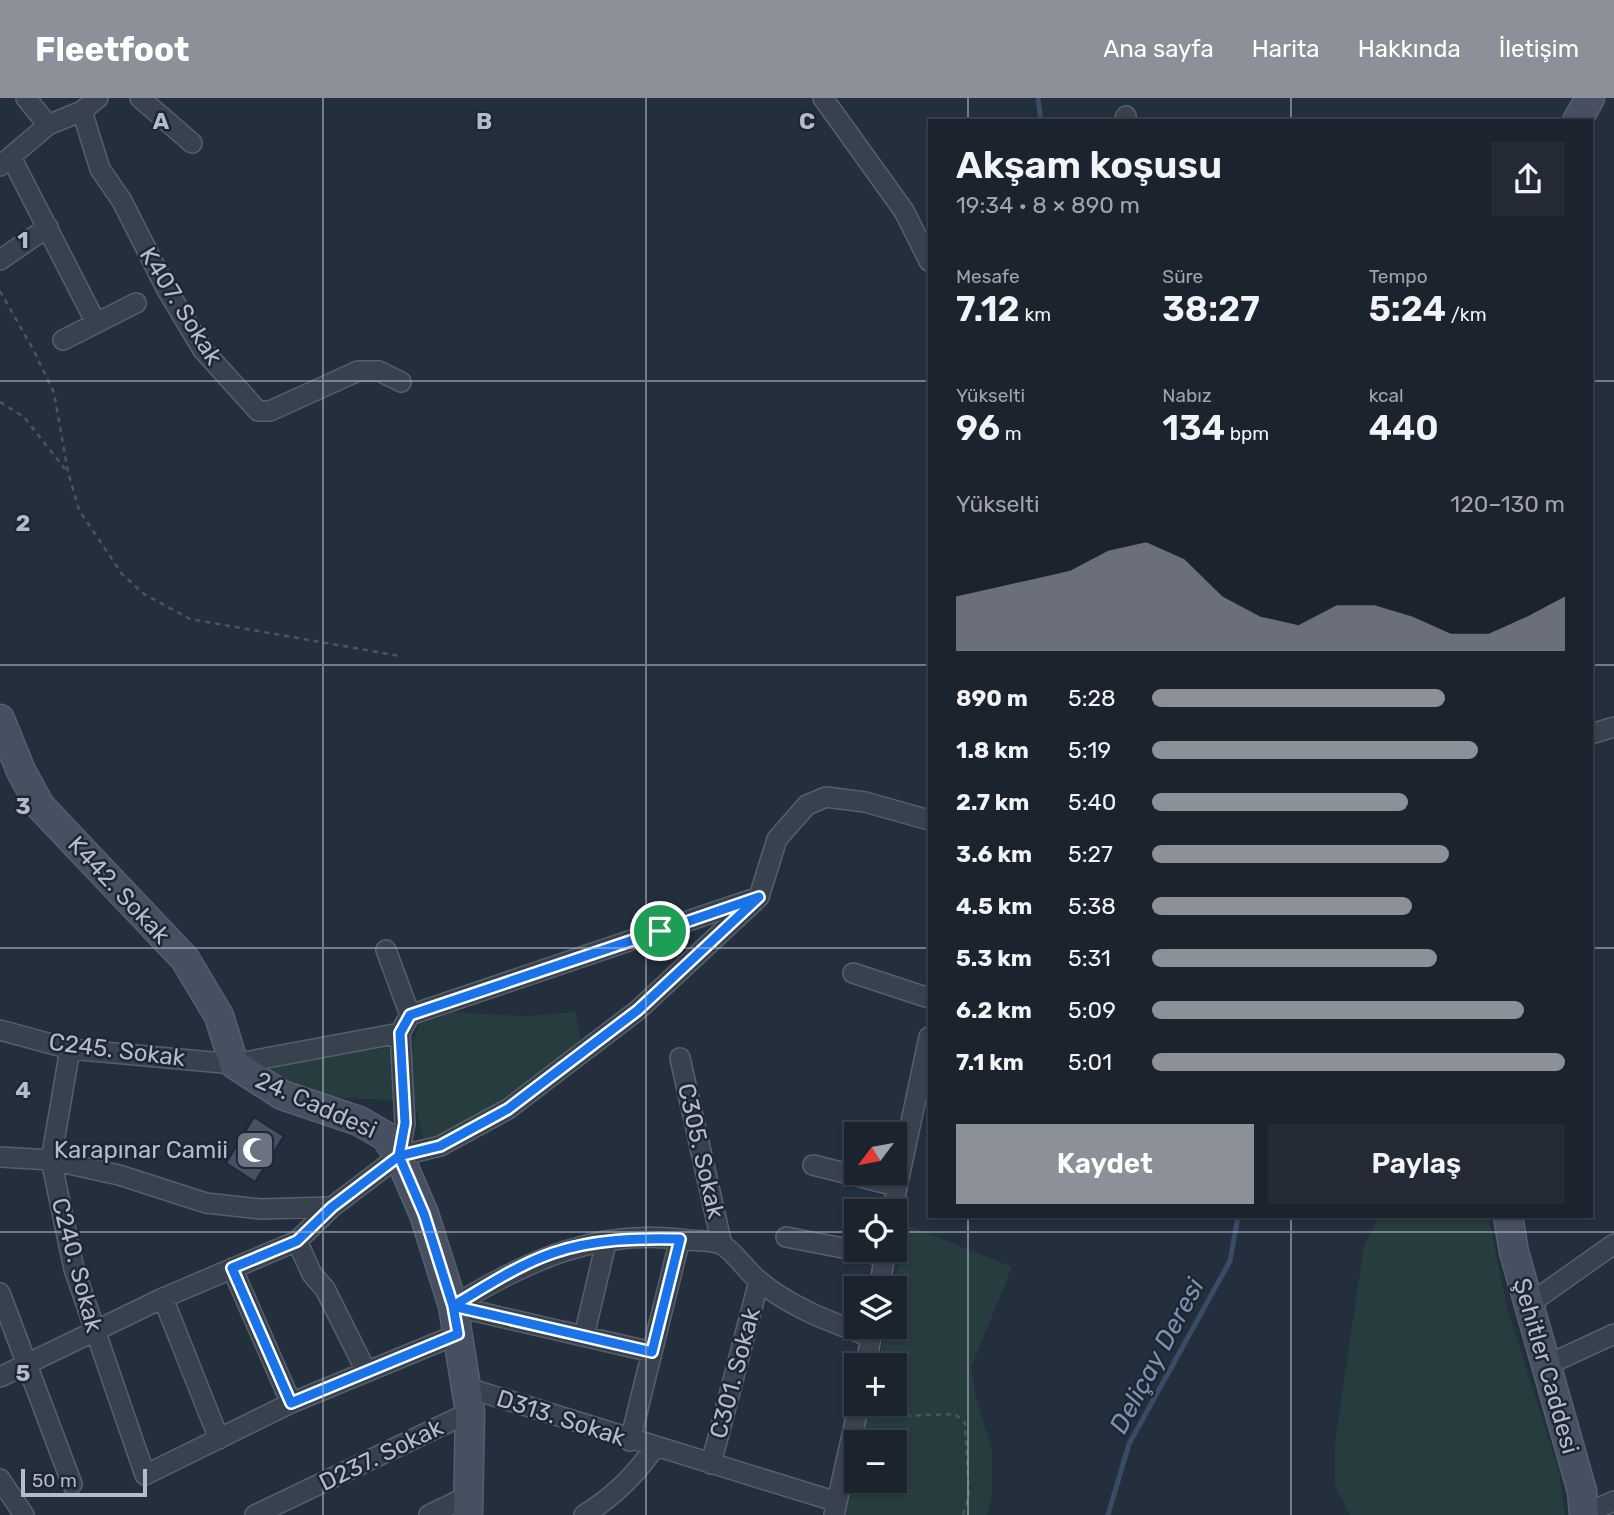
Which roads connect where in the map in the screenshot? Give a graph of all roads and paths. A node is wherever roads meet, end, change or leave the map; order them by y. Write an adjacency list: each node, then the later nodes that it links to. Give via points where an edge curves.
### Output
1 (26, 98): 7 (street)
2 (140, 98): 8 (street)
3 (822, 98): 11 (street, via 904,211)
4 (1590, 98): 6 (street)
5 (88, 103): 7 (street); 17 (street, K407. Sokak, via 100,169 203,350 258,411 270,411 358,371 379,371)
6 (1578, 119)
7 (48, 125): 9 (street)
8 (192, 143)
9 (6, 162): 10 (street)
10 (48, 228): 12 (street); 15 (street)
11 (928, 259)
12 (0, 260)
13 (0, 291): 19 (path, via 54,393)
14 (136, 303): 15 (street)
15 (96, 323): 16 (street)
16 (64, 340)
17 (401, 382)
18 (0, 402): 19 (path, via 24,417)
19 (68, 472): 20 (path, via 79,510 122,574 144,594 190,619)
20 (400, 656)
21 (0, 719): 24 (street, K442. Sokak)
22 (1614, 727): 23 (street)
23 (1593, 733)
24 (10, 763): 36 (street, K442. Sokak, via 40,806 184,959 219,1016)
25 (928, 820): 26 (street, via 865,802 826,797 807,805 776,839)
26 (759, 897): 30 (street); 37 (street, via 638,1010 508,1109 440,1146)
27 (386, 950): 30 (street)
28 (853, 972): 29 (street)
29 (928, 998)
30 (410, 1015): 32 (street)
31 (0, 1030): 34 (street, C245. Sokak)
32 (400, 1033): 36 (street, C245. Sokak); 37 (street, via 405,1123)
33 (928, 1042): 41 (street)
34 (70, 1049): 36 (street, C245. Sokak); 39 (street, C240. Sokak)
35 (680, 1058): 50 (street, C305. Sokak)
36 (234, 1064): 37 (street, 24. Caddesi, via 282,1096 359,1121 385,1136)
37 (399, 1156): 43 (street); 57 (street, 24. Caddesi, via 424,1214)
38 (0, 1157): 39 (street)
39 (51, 1160): 43 (street, via 119,1175 206,1203 260,1209); 59 (street, C240. Sokak, via 74,1269)
40 (813, 1165): 41 (street)
41 (896, 1186): 42 (street)
42 (894, 1199)
43 (332, 1207): 47 (street)
44 (1508, 1218): 56 (street, Şehitler Caddesi)
45 (786, 1237): 51 (street)
46 (680, 1239): 48 (street); 50 (street); 63 (street)
47 (297, 1241): 52 (street); 66 (street)
48 (606, 1242): 57 (street, via 554,1252); 62 (street)
49 (1614, 1244): 56 (street)
50 (722, 1245): 53 (street)
51 (844, 1246)
52 (232, 1268): 55 (street); 69 (street)
53 (759, 1281): 58 (street, via 810,1315); 75 (street, C301. Sokak)
54 (0, 1293): 64 (street)
55 (163, 1298): 59 (street); 72 (street)
56 (1529, 1304): 65 (street, Şehitler Caddesi)
57 (453, 1306): 60 (street, 24. Caddesi); 62 (street)
58 (844, 1324)
59 (94, 1331): 64 (street); 72 (street, C240. Sokak, via 145,1475)
60 (458, 1334): 66 (street); 68 (street, 24. Caddesi)
61 (1614, 1334): 65 (street)
62 (584, 1336): 63 (street)
63 (652, 1352): 73 (street)
64 (26, 1364): 67 (street); 77 (street)
65 (1545, 1366): 81 (street, Şehitler Caddesi, via 1582,1491)
66 (366, 1371): 69 (street)
67 (0, 1377)
68 (469, 1400): 73 (street, D313. Sokak); 79 (street, 24. Caddesi); 83 (street, D237. Sokak)
69 (291, 1403): 72 (street)
70 (907, 1413): 86 (path, via 955,1414 965,1423 968,1495)
71 (857, 1416): 80 (street)
72 (219, 1439)
73 (630, 1441): 74 (street, D313. Sokak)
74 (654, 1448): 75 (street, D313. Sokak); 85 (street, via 610,1499)
75 (711, 1464): 80 (street, D313. Sokak)
76 (0, 1479): 82 (street)
77 (72, 1484)
78 (1614, 1501): 81 (street)
79 (468, 1505): 84 (street)
80 (835, 1508)
81 (1584, 1514)
82 (24, 1515)
83 (255, 1515)
84 (429, 1515)
85 (584, 1515)
86 (963, 1515)

